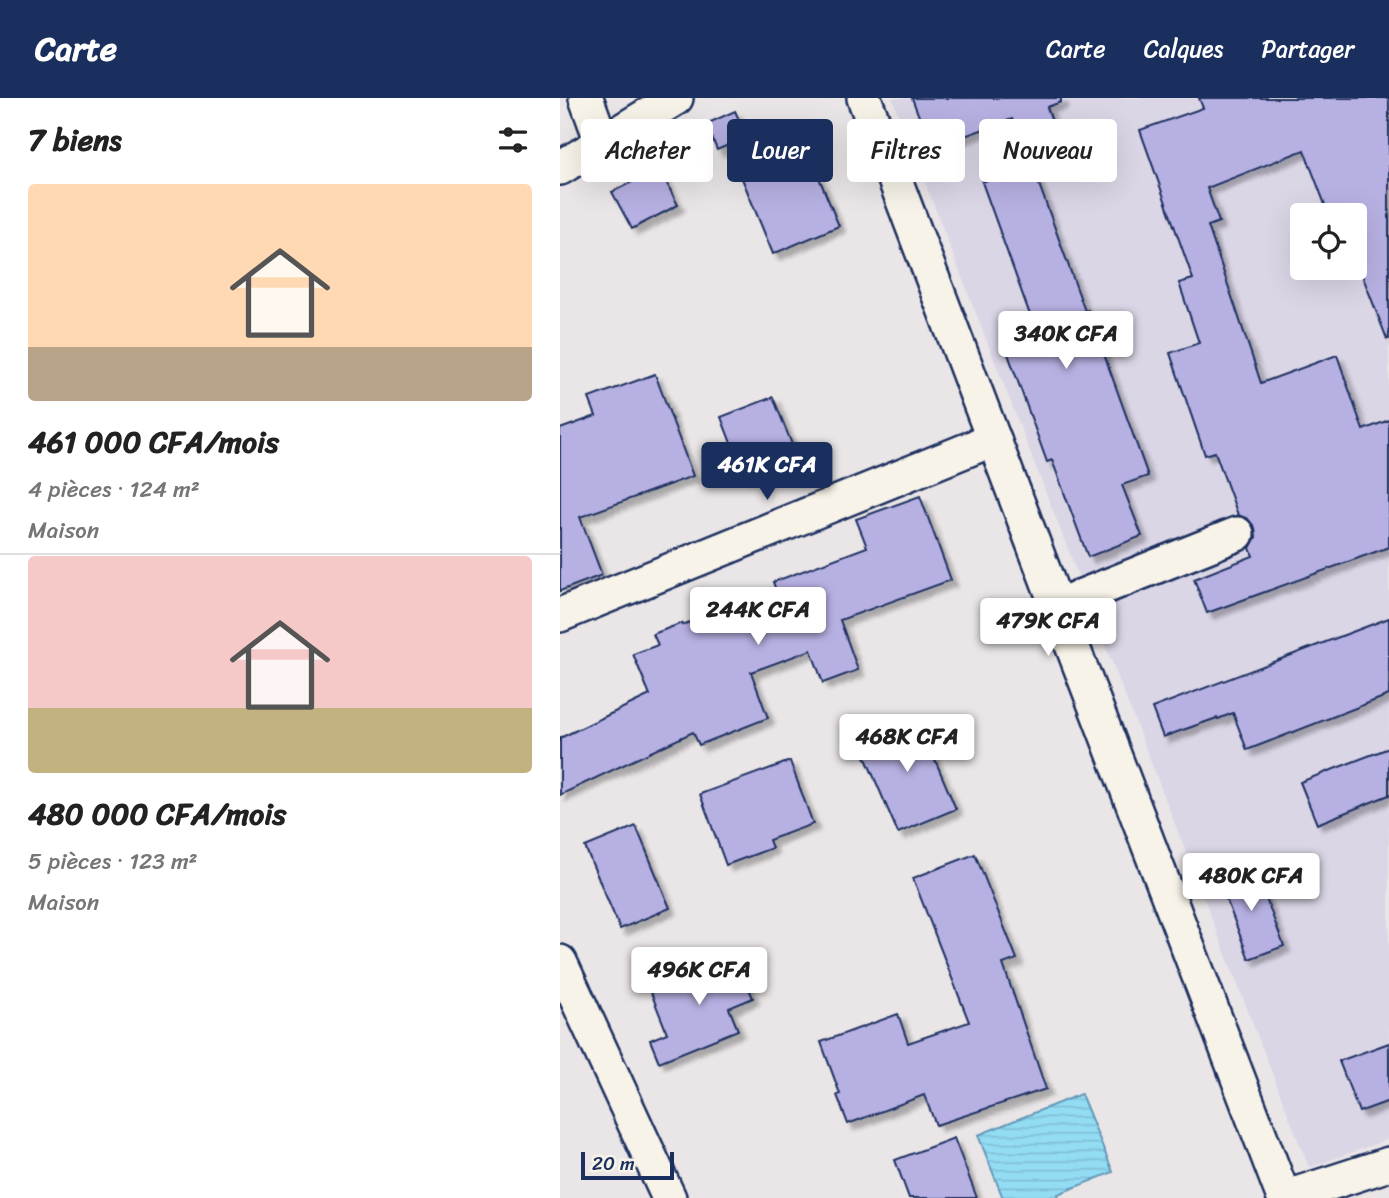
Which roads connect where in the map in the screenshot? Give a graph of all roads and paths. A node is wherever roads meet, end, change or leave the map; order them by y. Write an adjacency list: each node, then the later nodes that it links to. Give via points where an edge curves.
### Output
1 (586, 98): 4 (street)
2 (676, 98): 5 (street)
3 (864, 98): 8 (street)
4 (594, 119)
5 (641, 119)
6 (581, 154): 7 (street)
7 (560, 167)
8 (994, 439): 10 (street); 11 (street)
9 (1237, 534): 10 (street)
10 (1057, 606): 15 (street)
11 (560, 615)
12 (560, 962): 14 (street)
13 (1389, 1164): 15 (street)
14 (669, 1198)
15 (1284, 1198)

